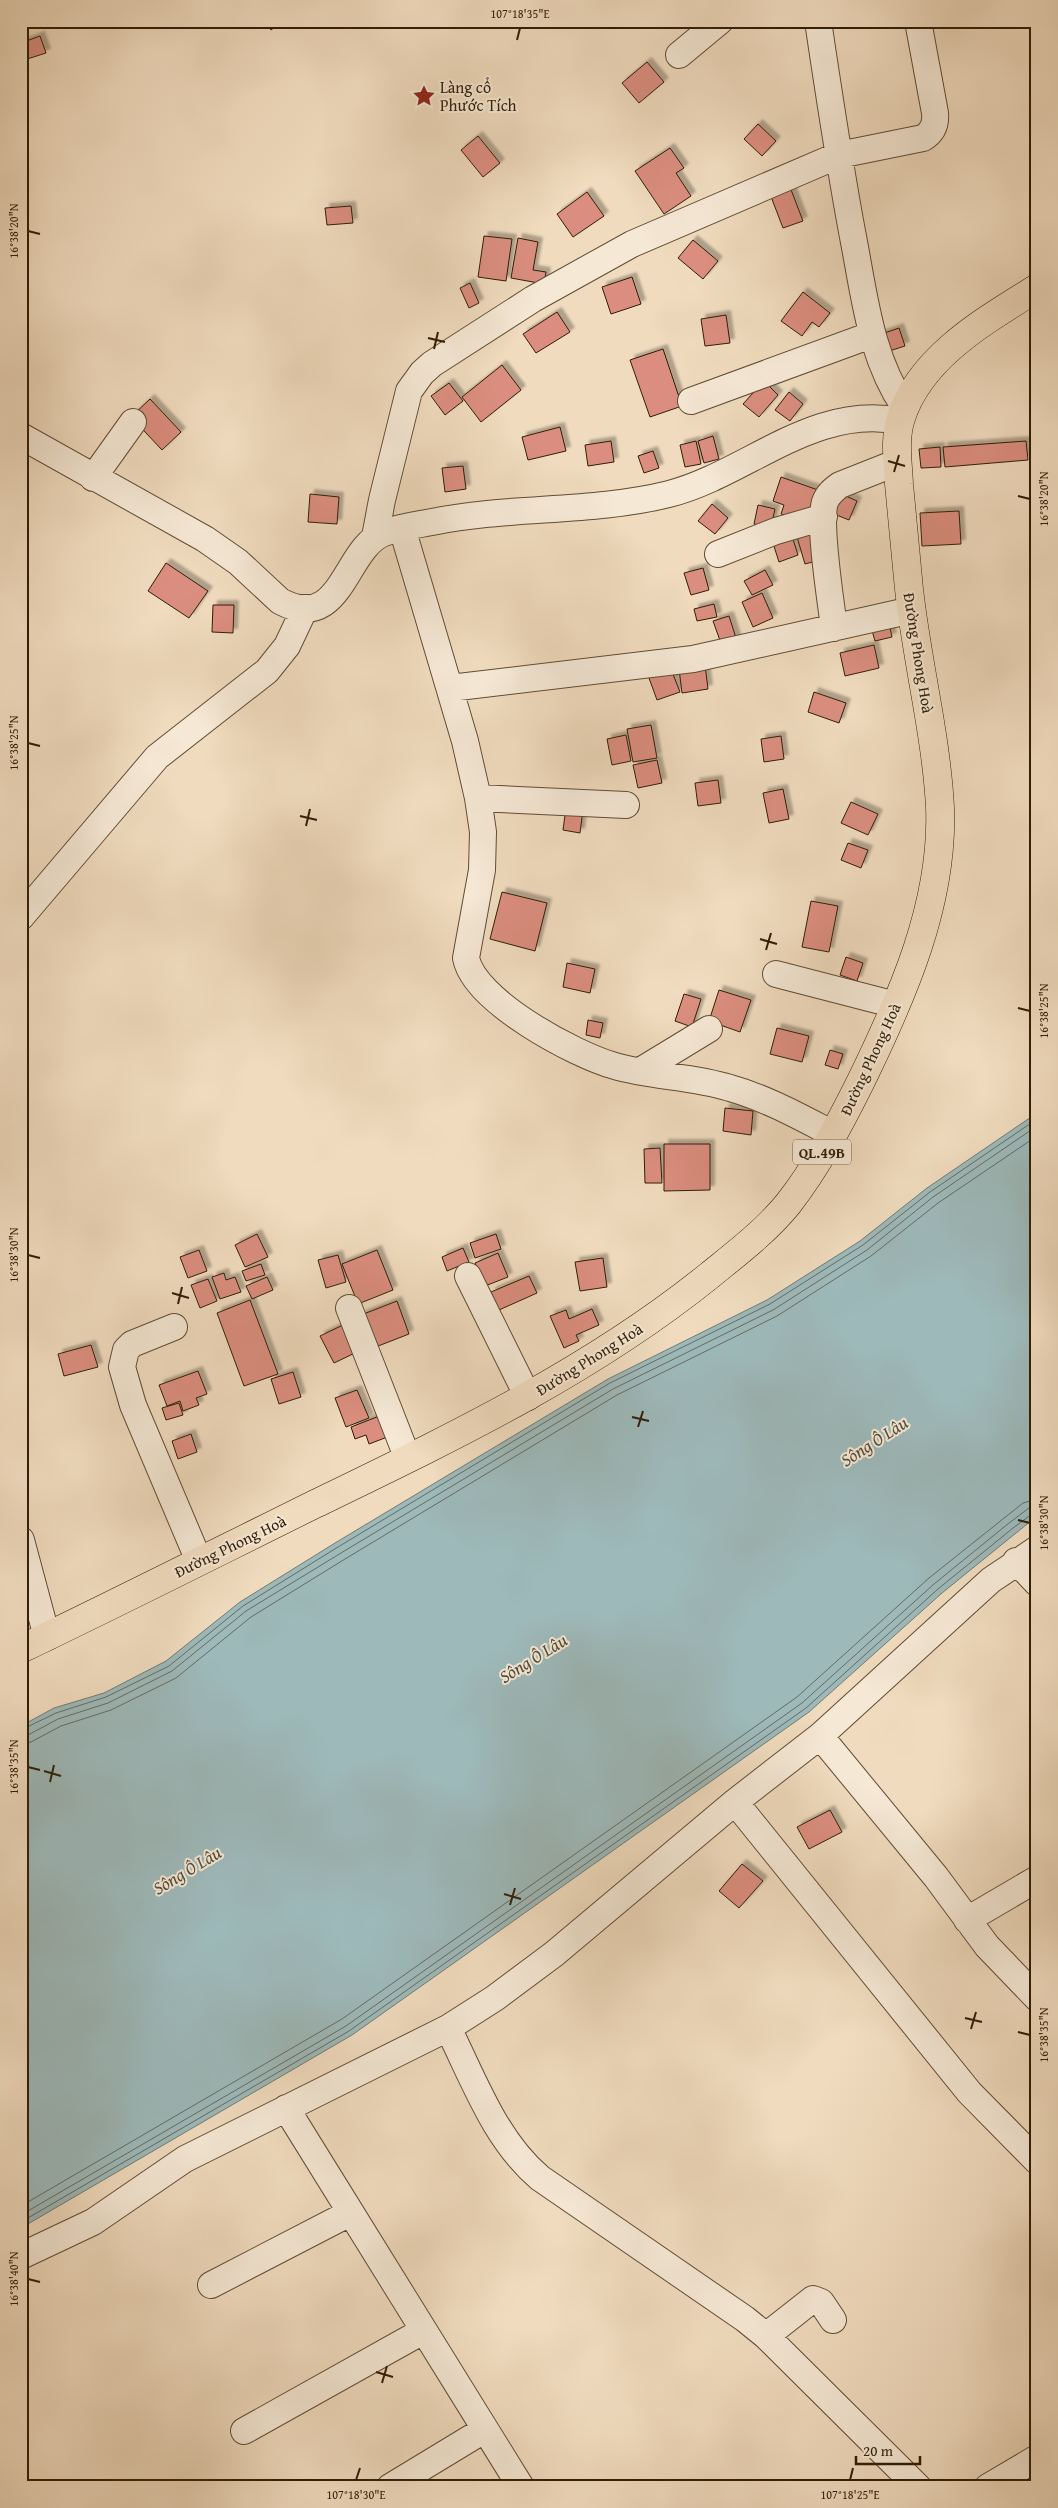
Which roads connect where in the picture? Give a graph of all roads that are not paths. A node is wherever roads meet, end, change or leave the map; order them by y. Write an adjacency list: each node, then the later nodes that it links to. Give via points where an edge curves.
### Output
1 (720, 21): 4 (street)
2 (818, 21): 5 (street)
3 (918, 21): 5 (street, via 935,113 933,129 923,138)
4 (679, 55)
5 (839, 155): 7 (street); 16 (street, via 632,244 532,299 422,372 409,392)
6 (1037, 288): 9 (main road, Đường Phong Hoà / QL.49B, via 984,322 946,353 911,394)
7 (871, 335): 8 (street); 9 (street)
8 (690, 401)
9 (902, 414): 12 (main road, Đường Phong Hoà / QL.49B, via 897,436); 15 (street, via 864,418 811,430 702,483 670,494 597,505 464,516)
10 (133, 422): 13 (street)
11 (21, 436): 13 (street)
12 (898, 462): 14 (street, via 833,490 826,500); 19 (main road, Đường Phong Hoà / QL.49B)
13 (93, 478): 18 (street, via 205,539 238,562 280,601)
14 (824, 517): 17 (street, via 776,531); 20 (street)
15 (402, 528): 16 (street); 21 (street)
16 (375, 537): 18 (street, via 330,599)
17 (718, 554)
18 (306, 608): 24 (street, via 295,633 267,671 157,757)
19 (912, 610): 20 (street); 26 (main road, Đường Phong Hoà / QL.49B, via 937,782 940,851 931,895)
20 (834, 628): 21 (street, via 693,659)
21 (450, 688): 22 (street)
22 (478, 798): 23 (street); 28 (street, via 484,852 467,951 471,974 507,1009 564,1045 598,1061)
23 (626, 805)
24 (21, 918)
25 (776, 974): 26 (street)
26 (896, 1005): 29 (main road, Đường Phong Hoà / QL.49B)
27 (709, 1029): 28 (street)
28 (640, 1071): 29 (street, via 703,1080 732,1088 792,1112)
29 (833, 1134): 33 (main road, Đường Phong Hoà / QL.49B, via 786,1206 750,1242 645,1324)
30 (468, 1276): 33 (street)
31 (349, 1308): 34 (street)
32 (174, 1327): 37 (street, via 132,1344 123,1357 123,1372 133,1405)
33 (528, 1397): 34 (main road, Đường Phong Hoà / QL.49B)
34 (408, 1459): 37 (main road, Đường Phong Hoà / QL.49B)
35 (21, 1540): 39 (street)
36 (1026, 1555): 38 (street); 41 (street, via 967,1601)
37 (200, 1561): 39 (main road, Đường Phong Hoà / QL.49B)
38 (1037, 1583)
39 (47, 1637): 40 (main road, Đường Phong Hoà / QL.49B)
40 (21, 1649)
41 (820, 1736): 42 (street); 44 (street)
42 (735, 1802): 46 (street, via 531,1972); 48 (street, via 969,2092)
43 (1037, 1879): 44 (street)
44 (967, 1920): 45 (street, via 986,1946)
45 (1037, 1998)
46 (448, 2028): 47 (street); 54 (street, via 495,2121 527,2167 718,2298)
47 (286, 2108): 49 (street); 50 (street, via 185,2159 93,2222)
48 (1037, 2161)
49 (350, 2213): 51 (street); 53 (street)
50 (21, 2256)
51 (211, 2285)
52 (833, 2320): 54 (street, via 821,2302 813,2299)
53 (423, 2331): 55 (street); 56 (street)
54 (766, 2336): 60 (street)
55 (484, 2430): 58 (street); 59 (street)
56 (244, 2431)
57 (1037, 2458): 61 (street)
58 (390, 2487)
59 (521, 2487)
60 (918, 2487)
61 (988, 2487)

